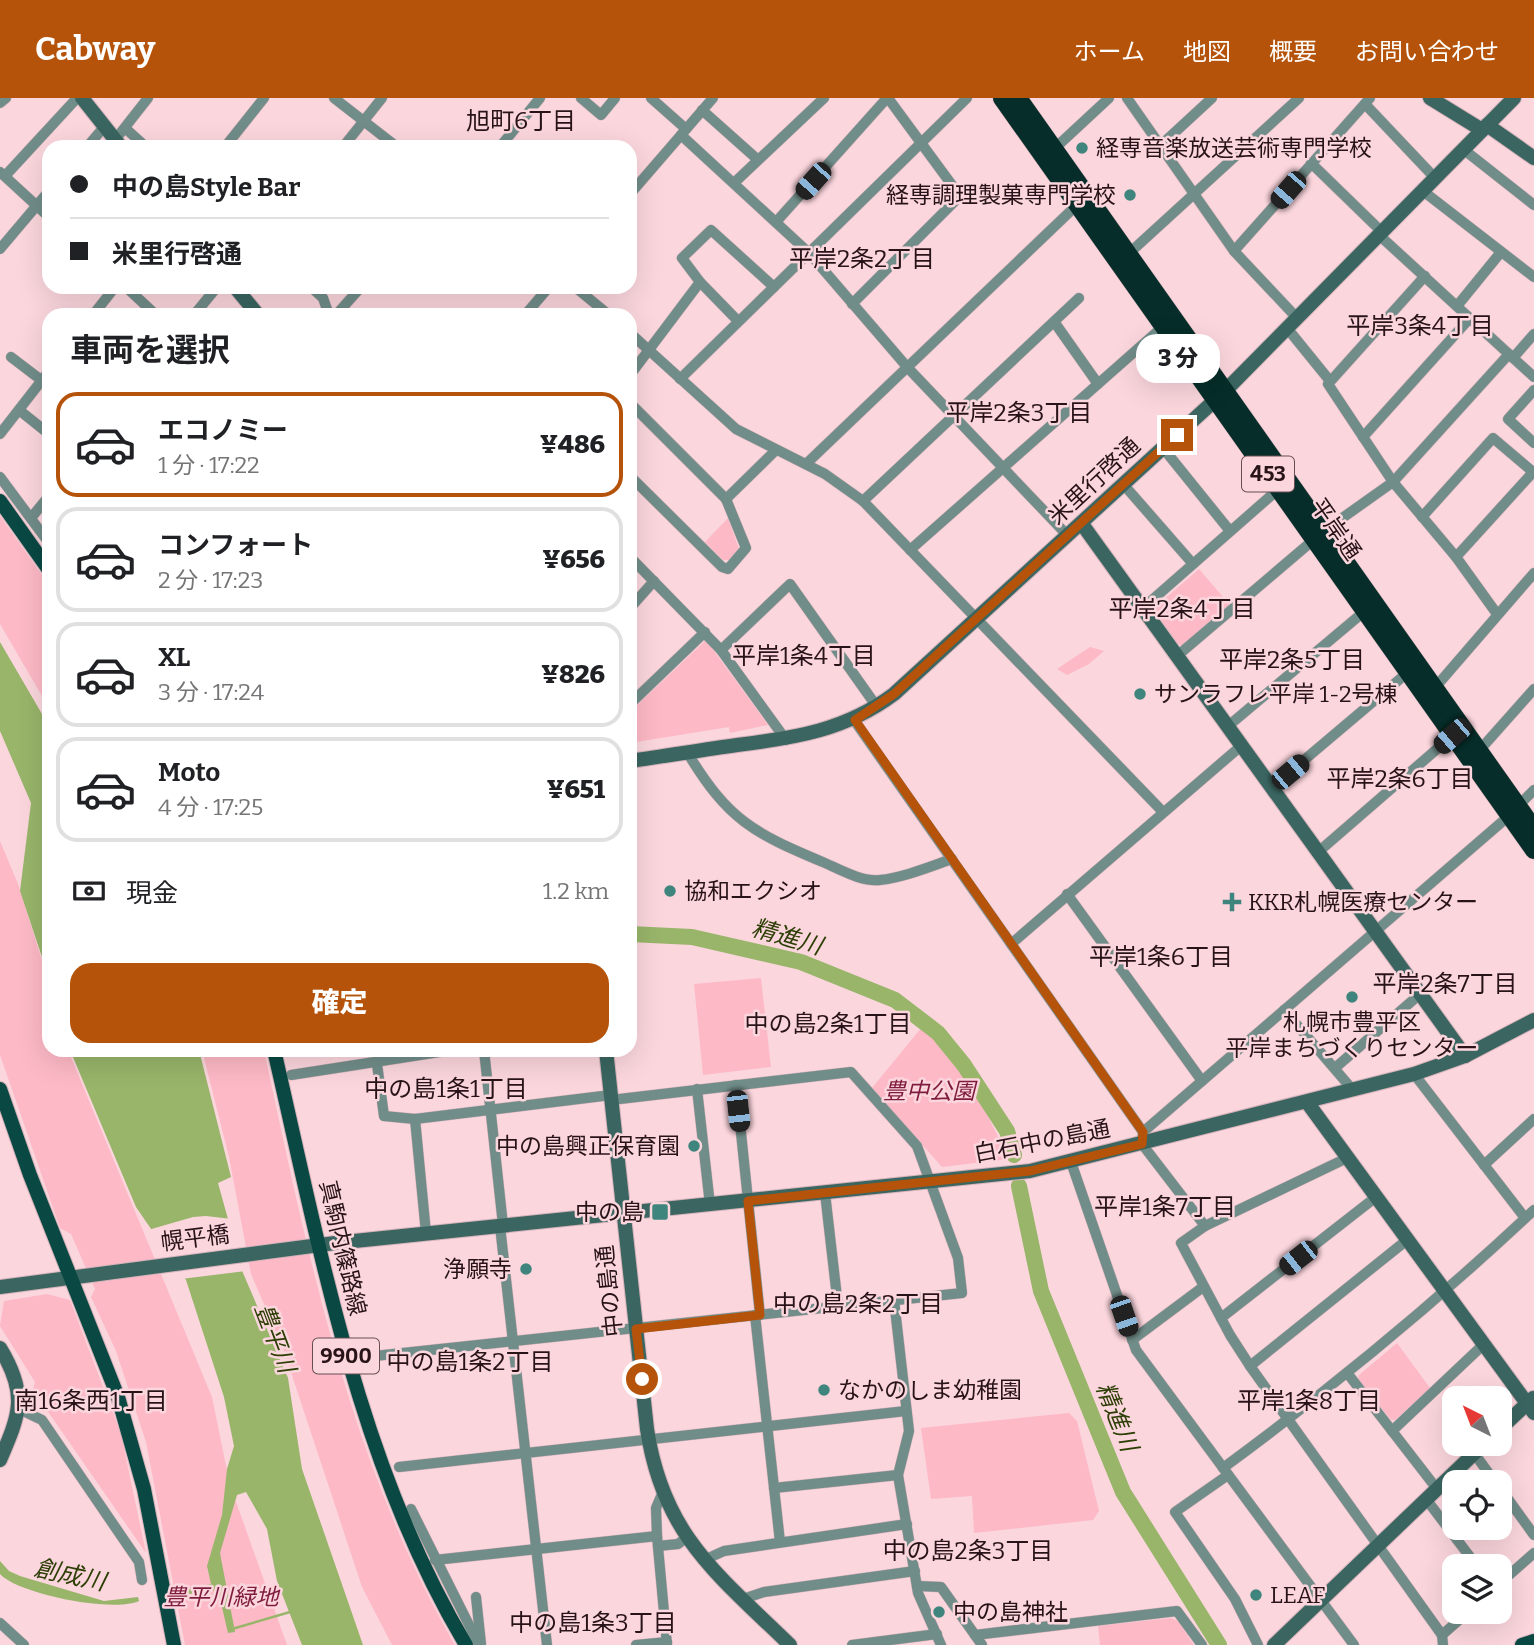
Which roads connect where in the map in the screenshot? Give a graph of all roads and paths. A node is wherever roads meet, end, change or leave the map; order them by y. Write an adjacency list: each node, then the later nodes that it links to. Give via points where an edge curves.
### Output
1 (6, 98): 24 (street)
2 (79, 98): 27 (street); 43 (street)
3 (148, 98): 30 (street)
4 (264, 98): 32 (street)
5 (334, 98): 26 (street)
6 (382, 98): 26 (street)
7 (540, 98): 35 (street)
8 (580, 98): 9 (street, via 601,115)
9 (615, 98)
10 (651, 98): 29 (street)
11 (713, 98): 25 (street)
12 (824, 98): 41 (street)
13 (888, 98): 36 (street); 54 (street)
14 (967, 98): 36 (street)
15 (1002, 98): 39 (highway, 平岸通 / 453)
16 (1018, 98): 39 (highway, 平岸通 / 453)
17 (1109, 98): 39 (street)
18 (1126, 98): 37 (street)
19 (1212, 98): 37 (street)
20 (1298, 98): 48 (street)
21 (1430, 98): 28 (street)
22 (1514, 98): 28 (street, 米里行啓通)
23 (1367, 101): 42 (street); 44 (street)
24 (0, 103)
25 (702, 110): 29 (street); 41 (street)
26 (364, 121): 33 (street); 34 (street)
27 (104, 127): 30 (street); 31 (street)
28 (1484, 127): 38 (street, 米里行啓通); 40 (street)
29 (683, 132): 45 (street); 46 (street)
30 (120, 138)
31 (93, 140)
32 (231, 140)
33 (349, 140)
34 (388, 140)
35 (506, 140)
36 (922, 144): 59 (street); 73 (street, via 960,196)
37 (1160, 146): 48 (street)
38 (1463, 149): 44 (street, 米里行啓通); 51 (street)
39 (1049, 153): 50 (highway, 平岸通 / 453)
40 (1534, 158)
41 (757, 159): 45 (street)
42 (1311, 163): 55 (street); 57 (street)
43 (2, 174): 52 (street)
44 (1435, 178): 47 (street, 米里行啓通)
45 (734, 183): 54 (street)
46 (637, 186)
47 (1423, 191): 55 (street, 米里行啓通); 58 (street)
48 (1194, 195): 57 (street); 60 (street)
49 (42, 200): 52 (street)
50 (1083, 200): 60 (highway, 平岸通 / 453); 93 (street)
51 (1534, 205)
52 (37, 206): 53 (street); 56 (street)
53 (42, 211)
54 (776, 222): 59 (street)
55 (1380, 233): 61 (street); 86 (street, 米里行啓通)
56 (0, 249)
57 (1234, 251): 86 (street)
58 (1501, 252): 62 (street); 74 (street)
59 (809, 253): 64 (street); 73 (street)
60 (1124, 258): 84 (highway, 平岸通 / 453)
61 (1425, 276): 74 (street); 97 (street)
62 (1534, 276)
63 (700, 282): 64 (street, via 682,258 711,230); 83 (street); 89 (street)
64 (774, 287): 83 (street)
65 (110, 294): 75 (street)
66 (133, 294): 76 (street)
67 (211, 294): 77 (street)
68 (241, 294): 78 (street)
69 (354, 294): 79 (street)
70 (543, 294): 80 (street)
71 (584, 294): 81 (street)
72 (1079, 298): 85 (street)
73 (852, 304): 93 (street)
74 (1457, 306): 82 (street)
75 (98, 308)
76 (148, 308)
77 (200, 308)
78 (252, 308)
79 (342, 308)
80 (531, 308)
81 (600, 308)
82 (1470, 317): 91 (street); 107 (street)
83 (738, 321): 95 (street)
84 (1169, 322): 98 (street); 101 (highway, 平岸通 / 453)
85 (1055, 323): 98 (street); 104 (street)
86 (1292, 323): 97 (street); 101 (street, 米里行啓通)
87 (1534, 334): 91 (street)
88 (637, 339): 89 (street)
89 (648, 349): 92 (street); 95 (street)
90 (11, 356): 96 (street)
91 (1511, 356): 94 (street); 115 (street)
92 (637, 365)
93 (908, 368): 104 (street); 111 (street)
94 (1534, 377)
95 (680, 379): 110 (street, via 736,429)
96 (42, 381)
97 (1330, 381): 107 (street)
98 (1098, 384): 112 (street)
99 (42, 386): 102 (street)
100 (1534, 390): 108 (street, via 1508,419)
101 (1220, 395): 109 (street, 米里行啓通); 118 (highway, 平岸通 / 453)
102 (19, 410): 105 (street); 106 (street)
103 (637, 410): 119 (street)
104 (953, 416): 112 (street); 121 (street)
105 (42, 429)
106 (0, 434)
107 (1363, 437): 115 (street)
108 (1534, 443)
109 (1163, 448): 117 (street, 米里行啓通); 126 (street)
110 (776, 450): 111 (street); 119 (street)
111 (806, 464): 121 (street)
112 (1004, 469): 128 (street); 130 (street)
113 (1534, 471): 123 (street, via 1493,438); 131 (street)
114 (0, 477): 124 (street)
115 (1393, 482): 123 (street); 129 (street)
116 (637, 483): 119 (street, via 728,569 746,548)
117 (1124, 485): 125 (street, 米里行啓通); 134 (street)
118 (1283, 485): 126 (street); 129 (highway, 平岸通 / 453)
119 (726, 499)
120 (0, 501): 132 (main road)
121 (863, 501): 130 (street)
122 (42, 505): 124 (street)
123 (1422, 517): 131 (street)
124 (32, 518): 127 (street)
125 (1082, 524): 128 (street, 米里行啓通); 139 (street)
126 (1230, 531): 134 (street)
127 (42, 533)
128 (1068, 536): 141 (street, 米里行啓通)
129 (1319, 536): 138 (highway, 平岸通 / 453); 144 (street)
130 (910, 550): 141 (street)
131 (1456, 558): 140 (street)
132 (42, 560)
133 (637, 564): 136 (street)
134 (1193, 564): 139 (street)
135 (1534, 573): 140 (street)
136 (654, 581): 137 (street); 142 (street)
137 (637, 600)
138 (1369, 607): 145 (highway, 平岸通 / 453); 147 (highway, 平岸通 / 453); 151 (street)
139 (1143, 608): 144 (street)
140 (1497, 614): 147 (street)
141 (977, 620): 149 (street, 米里行啓通); 161 (street)
142 (705, 632): 143 (street); 148 (street)
143 (721, 650): 149 (street, via 790,584); 153 (street)
144 (1177, 656): 151 (street)
145 (1407, 673): 147 (highway, 平岸通 / 453); 158 (street)
146 (1534, 689): 156 (street)
147 (1429, 692): 152 (highway, 平岸通 / 453); 156 (highway, 平岸通 / 453)
148 (637, 697)
149 (877, 707): 150 (street, 米里行啓通)
150 (855, 720): 153 (street, 米里行啓通); 165 (street)
151 (1227, 727): 154 (street)
152 (1452, 736): 156 (highway, 平岸通 / 453); 164 (street)
153 (786, 740): 155 (street, 米里行啓通)
154 (1241, 746): 158 (street); 161 (street)
155 (687, 752): 157 (street, 米里行啓通); 165 (street, via 710,790 741,821 775,842 852,875 878,880)
156 (1474, 754): 160 (highway, 平岸通 / 453)
157 (637, 760)
158 (1271, 788): 164 (street)
159 (1534, 790): 160 (street)
160 (1514, 811): 162 (highway, 平岸通 / 453); 163 (highway, 平岸通 / 453); 167 (street)
161 (1163, 812): 166 (street)
162 (1534, 829)
163 (1534, 850)
164 (1317, 853): 167 (street)
165 (952, 859): 168 (street)
166 (1067, 894): 168 (street); 181 (street)
167 (1375, 932): 169 (street); 170 (street)
168 (1011, 944): 191 (street)
169 (1420, 994): 172 (street); 178 (street)
170 (1284, 1010): 178 (street); 181 (street)
171 (1534, 1020): 172 (street, 白石中の島通)
172 (1465, 1056): 179 (street, 白石中の島通)
173 (275, 1057): 207 (main road, 真駒内篠路線 / 9900)
174 (414, 1057): 177 (street)
175 (485, 1057): 188 (street)
176 (607, 1057): 186 (street, 中の島通)
177 (377, 1064): 180 (street); 189 (street, via 384,1116)
178 (1335, 1068): 185 (street)
179 (1414, 1074): 185 (street, 白石中の島通); 194 (street)
180 (291, 1075)
181 (1202, 1081): 191 (street)
182 (736, 1085): 184 (street); 195 (street, via 850,1072 917,1146); 198 (street)
183 (0, 1089): 208 (main road)
184 (697, 1089): 186 (street); 199 (street)
185 (1352, 1090): 187 (street, 白石中の島通)
186 (611, 1097): 188 (street); 201 (street, 中の島通)
187 (1307, 1102): 191 (street, 白石中の島通); 192 (street)
188 (491, 1110): 189 (street); 203 (street)
189 (415, 1119): 205 (street)
190 (1534, 1119): 194 (street)
191 (1143, 1138): 193 (street, 白石中の島通); 204 (street)
192 (1347, 1157): 197 (street); 204 (street)
193 (1071, 1162): 195 (street, 白石中の島通); 217 (street)
194 (1484, 1165): 202 (street)
195 (929, 1182): 196 (street, 白石中の島通); 212 (street, via 958,1258 962,1293)
196 (825, 1193): 198 (street, 白石中の島通); 213 (street)
197 (1376, 1198): 206 (street); 215 (street)
198 (748, 1201): 199 (street, 白石中の島通); 214 (street)
199 (710, 1205): 201 (street, 白石中の島通)
200 (1534, 1210): 202 (street)
201 (623, 1214): 203 (street, 白石中の島通); 216 (street, 中の島通)
202 (1525, 1219): 211 (street)
203 (501, 1226): 205 (street, 幌平橋); 218 (street)
204 (1205, 1226): 210 (street, via 1181,1243)
205 (426, 1233): 207 (street, 幌平橋)
206 (1407, 1240): 211 (street); 222 (street)
207 (312, 1246): 208 (street, 幌平橋); 272 (main road, 真駒内篠路線 / 9900, via 390,1484)
208 (71, 1277): 209 (street); 271 (main road, via 127,1426)
209 (0, 1287)
210 (1203, 1287): 215 (street); 217 (street)
211 (1446, 1292): 219 (street); 223 (street)
212 (894, 1300): 213 (street); 226 (street)
213 (838, 1306): 214 (street)
214 (758, 1315): 216 (street); 229 (street)
215 (1221, 1318): 222 (street)
216 (636, 1329): 218 (street); 231 (street, 中の島通)
217 (1132, 1340): 236 (street)
218 (512, 1342): 221 (street); 232 (street)
219 (1484, 1344): 224 (street); 230 (street)
220 (0, 1349): 225 (street, via 16,1379)
221 (355, 1359)
222 (1250, 1366): 227 (street)
223 (1348, 1374): 227 (street); 230 (street)
224 (1532, 1404): 228 (street)
225 (19, 1409): 234 (street); 257 (street, via 42,1420 139,1562)
226 (906, 1411): 229 (street); 237 (street, via 909,1431)
227 (1289, 1420): 236 (street); 249 (street)
228 (1512, 1420)
229 (767, 1426): 231 (street); 238 (street)
230 (1392, 1431): 239 (street)
231 (649, 1439): 232 (street); 240 (street, 中の島通)
232 (524, 1453): 235 (street); 250 (street)
233 (1471, 1456): 239 (street)
234 (0, 1460)
235 (398, 1467)
236 (1226, 1472): 261 (street); 280 (street, via 1175,1512 1235,1599)
237 (898, 1475): 238 (street); 244 (street)
238 (774, 1488): 248 (street)
239 (1437, 1489): 241 (street)
240 (662, 1493): 246 (street, 中の島通); 247 (street, via 656,1508)
241 (1426, 1499): 249 (street); 252 (street)
242 (1512, 1505): 245 (street)
243 (411, 1509): 253 (street)
244 (907, 1524): 248 (street); 255 (street)
245 (1534, 1535)
246 (686, 1538): 247 (street, via 678,1544); 254 (street, 中の島通)
247 (657, 1541): 250 (street); 268 (street)
248 (780, 1542): 254 (street, via 724,1551)
249 (1378, 1544): 261 (street); 266 (street)
250 (536, 1549): 253 (street); 274 (street)
251 (1534, 1553): 256 (street)
252 (1468, 1554)
253 (435, 1560): 273 (street)
254 (704, 1560): 260 (street, 中の島通)
255 (915, 1571): 258 (street); 260 (street, via 764,1592)
256 (1512, 1572)
257 (142, 1580)
258 (917, 1586): 264 (street); 265 (street, via 942,1587)
259 (476, 1597): 273 (street)
260 (743, 1599): 269 (street, 中の島通)
261 (1320, 1600): 281 (street); 282 (street)
262 (0, 1623): 270 (street)
263 (1457, 1624): 266 (street)
264 (937, 1634): 276 (street); 277 (street)
265 (975, 1635): 278 (street); 279 (street, via 1177,1611)
266 (1443, 1640)
267 (1534, 1642): 283 (main road)
268 (667, 1643): 275 (street)
269 (785, 1644)
270 (24, 1645)
271 (174, 1645)
272 (466, 1645)
273 (480, 1645)
274 (547, 1645)
275 (636, 1645)
276 (852, 1645)
277 (942, 1645)
278 (982, 1645)
279 (1202, 1645)
280 (1258, 1645)
281 (1274, 1645)
282 (1354, 1645)
283 (1522, 1645)

